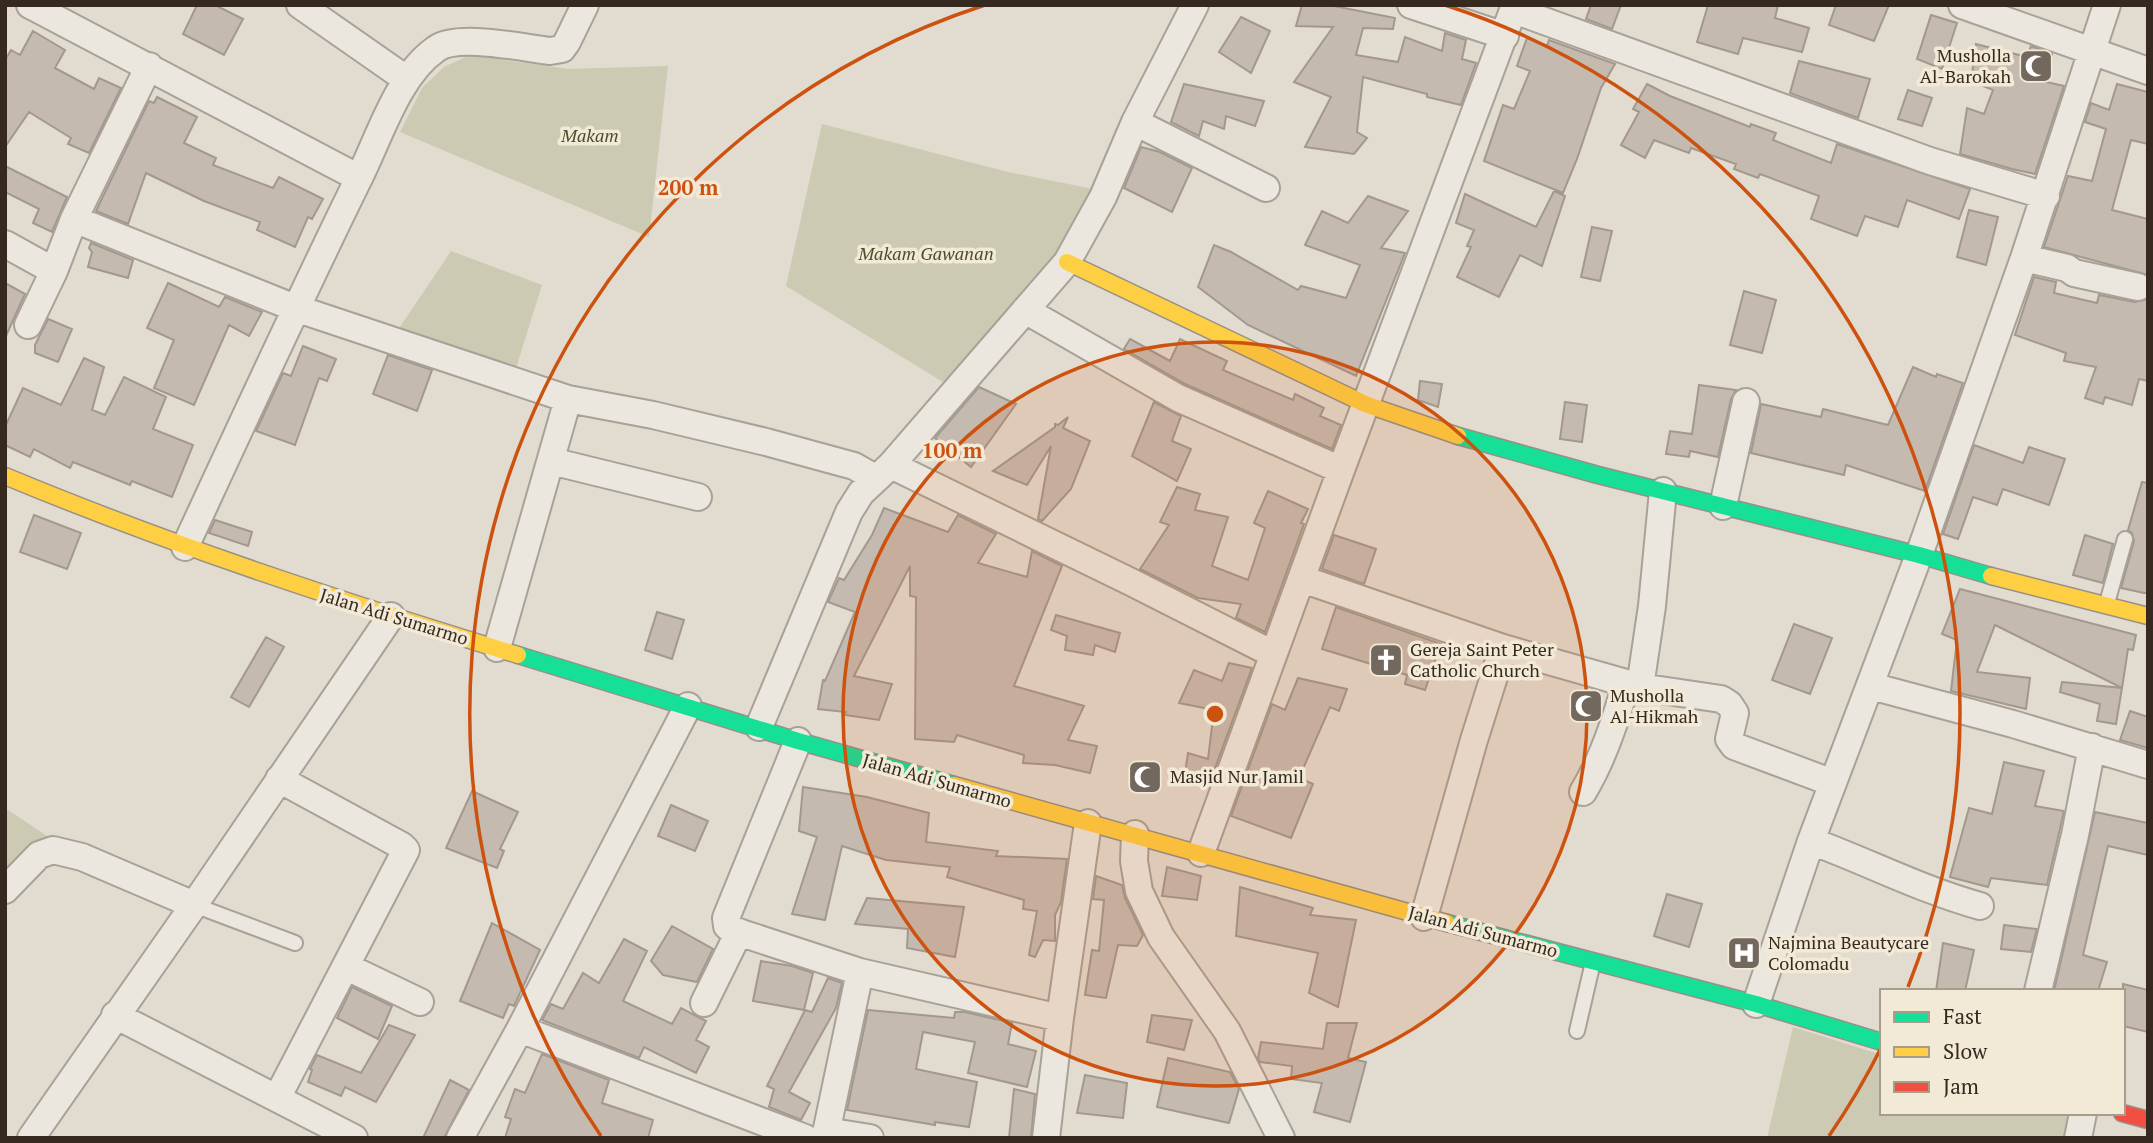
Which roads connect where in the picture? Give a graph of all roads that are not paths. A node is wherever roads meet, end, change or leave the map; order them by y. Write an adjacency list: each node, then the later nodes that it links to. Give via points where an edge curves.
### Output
1 (30, 5): 11 (street)
2 (300, 5): 13 (street)
3 (585, 5): 13 (street, via 562,49 452,41 437,48)
4 (1195, 5): 14 (street)
5 (1411, 5): 9 (street)
6 (1962, 5): 10 (street)
7 (2107, 5): 10 (street)
8 (1514, 8): 9 (street); 17 (street, via 1892,148)
9 (1505, 36): 29 (street)
10 (2091, 52): 12 (street); 17 (street)
11 (149, 66): 15 (street); 18 (street)
12 (2148, 71)
13 (406, 79): 15 (street)
14 (1135, 122): 16 (street); 21 (street)
15 (359, 178): 24 (street)
16 (1266, 188)
17 (2046, 196): 20 (street)
18 (74, 219): 22 (street); 24 (street)
19 (5, 244): 22 (street)
20 (2024, 258): 23 (street); 39 (street)
21 (1067, 262): 25 (street); 29 (main road)
22 (54, 271): 26 (street)
23 (2138, 287)
24 (295, 308): 27 (street); 38 (street)
25 (1025, 310): 31 (street, via 1178,398); 32 (street)
26 (28, 325)
27 (568, 399): 30 (street); 32 (street, via 653,415)
28 (1746, 402): 36 (street)
29 (1365, 404): 31 (street); 34 (main road, via 1466,439)
30 (551, 461): 35 (street); 44 (street)
31 (1341, 470): 40 (street)
32 (883, 472): 46 (street, via 1131,582); 50 (street, via 849,512)
33 (5, 477): 38 (main road, Jalan Adi Sumarmo)
34 (1663, 491): 36 (main road); 47 (street, via 1652,606)
35 (698, 497)
36 (1723, 506): 39 (main road)
37 (2125, 539): 41 (lane)
38 (185, 547): 42 (main road, Jalan Adi Sumarmo)
39 (1919, 555): 41 (main road); 48 (street)
40 (1302, 579): 45 (street); 46 (street)
41 (2106, 605): 43 (main road)
42 (391, 616): 44 (main road, Jalan Adi Sumarmo); 54 (street)
43 (2148, 616)
44 (498, 648): 49 (main road, Jalan Adi Sumarmo)
45 (1503, 648): 47 (street); 64 (street)
46 (1273, 654): 60 (street)
47 (1633, 685): 55 (street, via 1721,699 1735,713 1729,739 1734,746); 56 (street)
48 (1871, 686): 52 (street); 55 (street)
49 (688, 706): 50 (main road, Jalan Adi Sumarmo); 76 (street)
50 (759, 727): 51 (main road, Jalan Adi Sumarmo)
51 (798, 741): 57 (main road, Jalan Adi Sumarmo); 65 (street, via 726,918 727,926)
52 (2092, 747): 53 (street); 70 (street)
53 (2148, 765)
54 (279, 779): 62 (street); 68 (street, via 405,848)
55 (1833, 783): 59 (street)
56 (1583, 792)
57 (1088, 823): 58 (main road, Jalan Adi Sumarmo); 75 (street)
58 (1135, 834): 60 (main road, Jalan Adi Sumarmo); 89 (street, via 1139,891 1161,937 1227,1031)
59 (1811, 841): 63 (street); 73 (street)
60 (1201, 853): 64 (main road, Jalan Adi Sumarmo)
61 (5, 890): 62 (street, via 39,855 53,850 82,857)
62 (194, 905): 66 (lane); 74 (street)
63 (1980, 906)
64 (1424, 916): 67 (main road, Jalan Adi Sumarmo)
65 (739, 932): 69 (street); 72 (street)
66 (295, 943)
67 (1594, 961): 73 (main road, Jalan Adi Sumarmo); 77 (lane)
68 (346, 967): 71 (street); 79 (street)
69 (860, 972): 75 (street); 83 (street)
70 (2038, 989)
71 (420, 1002)
72 (704, 1003)
73 (1756, 1004): 78 (main road, Jalan Adi Sumarmo)
74 (115, 1015): 79 (street); 84 (street)
75 (1060, 1018): 88 (street)
76 (520, 1029): 83 (street); 86 (street)
77 (1577, 1031)
78 (1880, 1041)
79 (277, 1098): 85 (street)
80 (2125, 1114): 82 (main road)
81 (2083, 1115): 90 (street)
82 (2148, 1120)
83 (819, 1135): 87 (street)
84 (31, 1138)
85 (354, 1138)
86 (460, 1138)
87 (870, 1138)
88 (1046, 1138)
89 (1281, 1138)
90 (2078, 1138)

